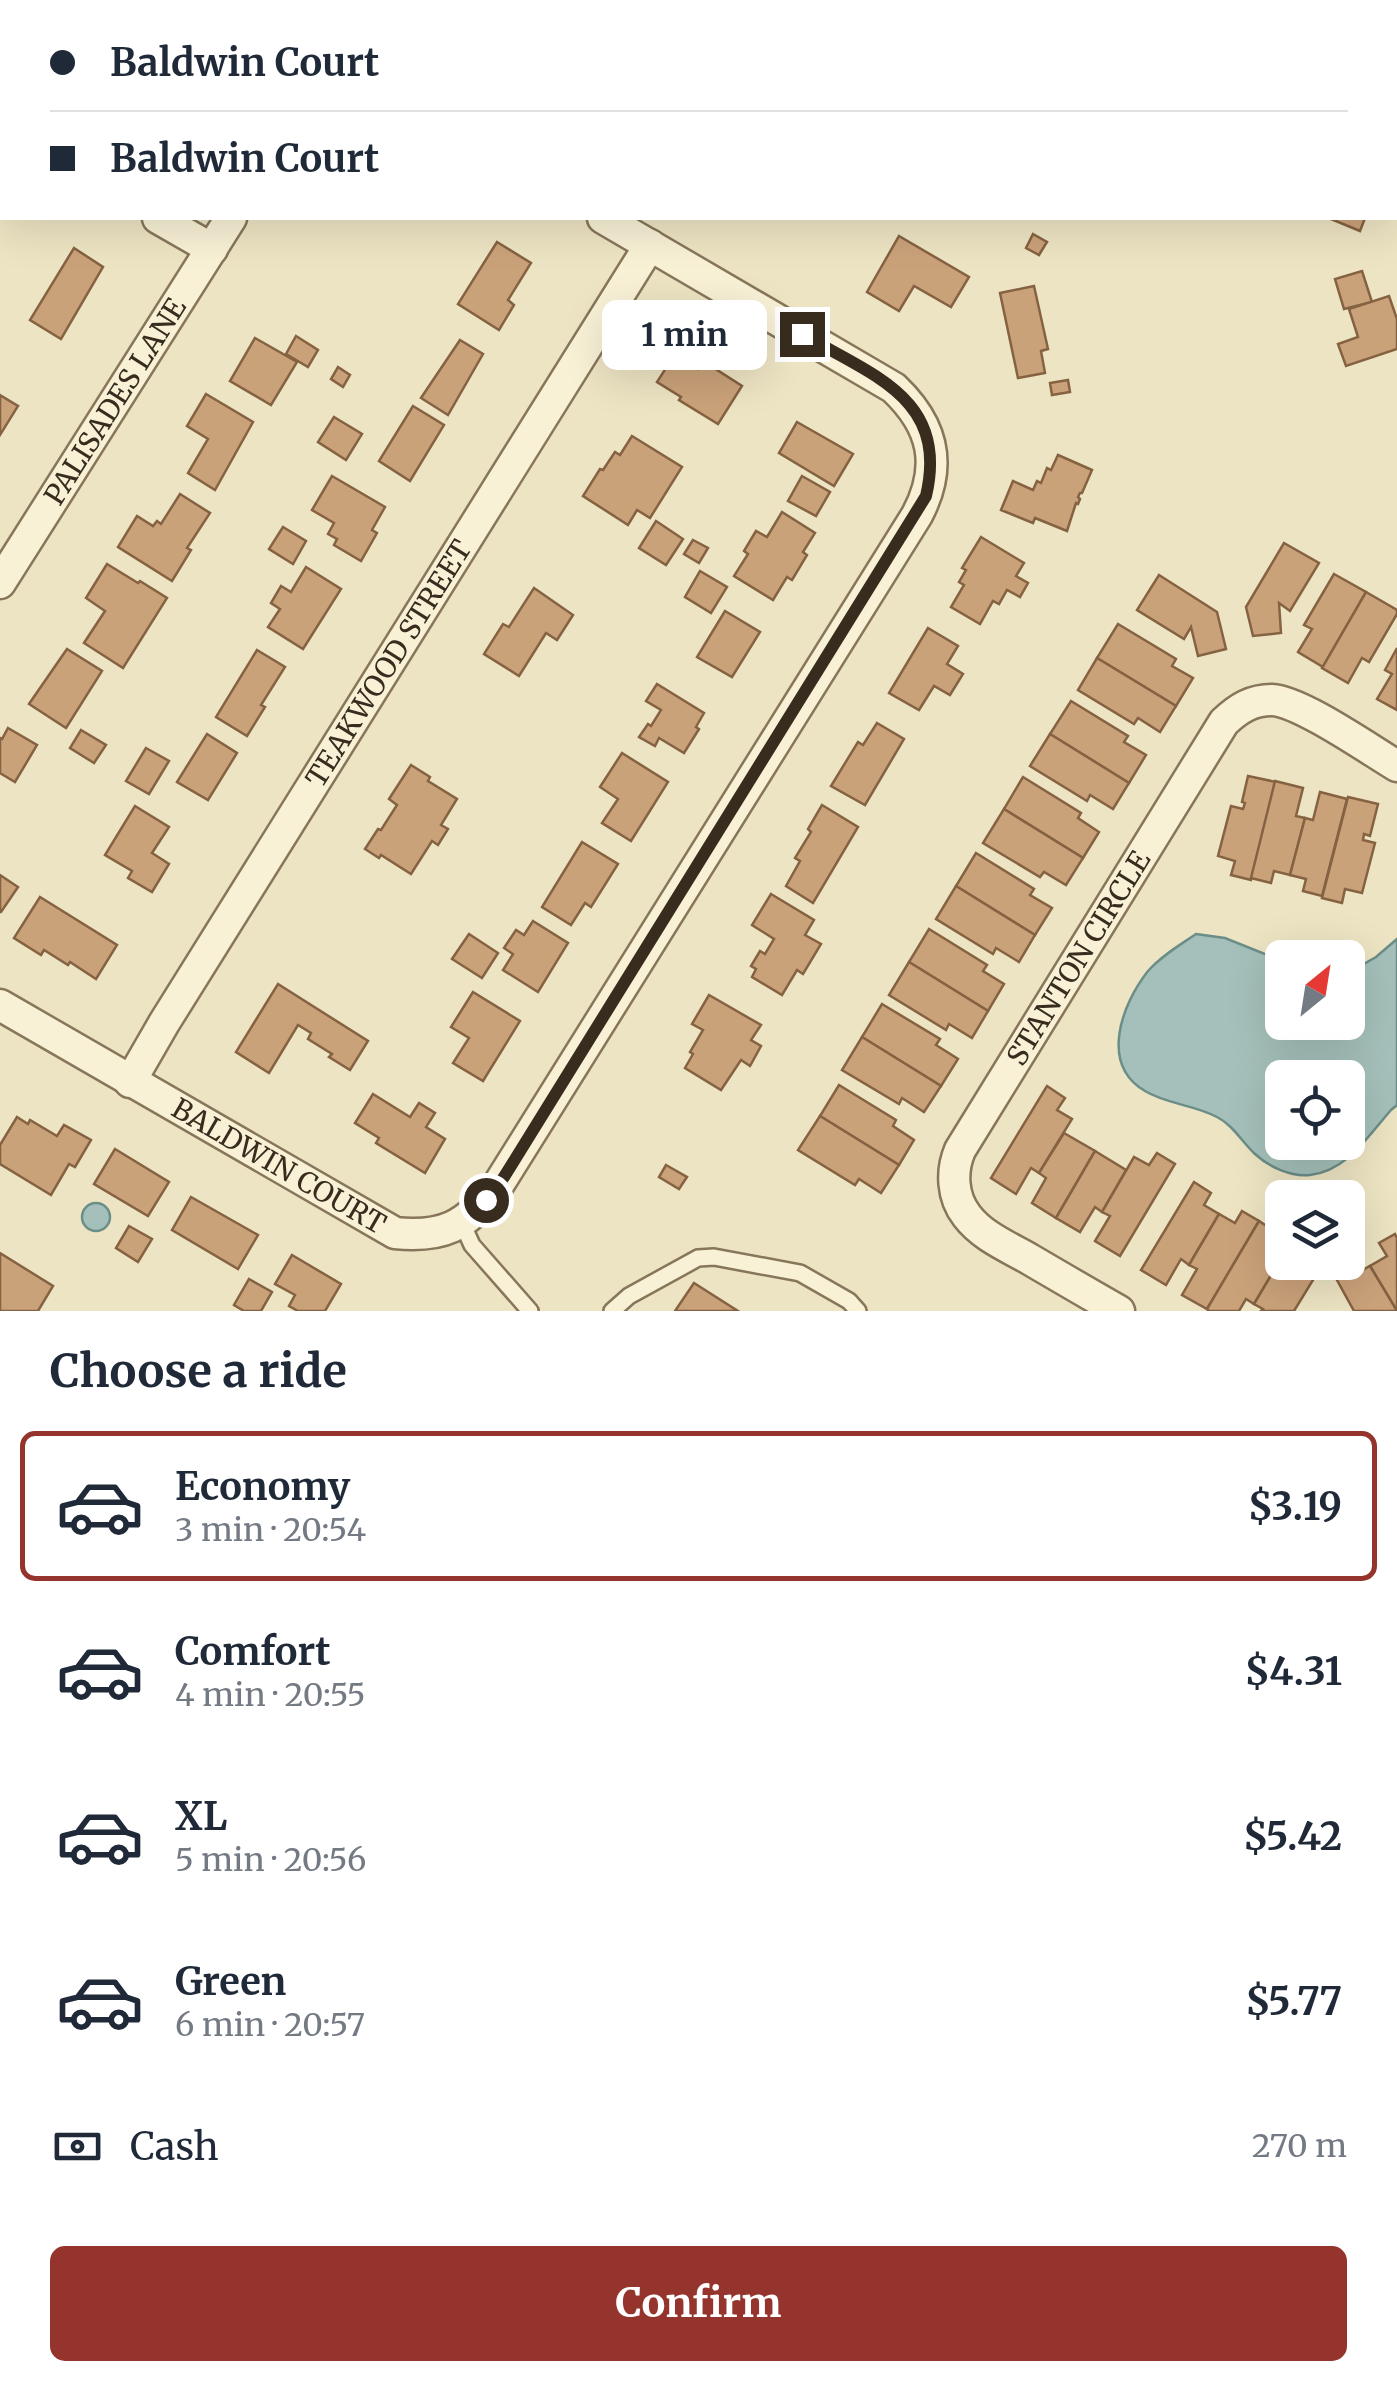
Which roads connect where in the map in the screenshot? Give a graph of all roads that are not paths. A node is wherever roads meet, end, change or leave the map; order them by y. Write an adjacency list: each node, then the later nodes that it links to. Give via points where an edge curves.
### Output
1 (161, 220): 5 (street)
2 (230, 220): 5 (street, PALISADES LANE)
3 (607, 220): 4 (street)
4 (650, 245): 9 (street, TEAKWOOD STREET); 10 (street, via 894,388 924,426 931,478 917,516 515,1160)
5 (212, 249): 6 (street, PALISADES LANE)
6 (1, 579)
7 (1397, 766): 14 (street, STANTON CIRCLE, via 1284,702 1239,708 1224,722 960,1150 957,1196 975,1224)
8 (0, 1005): 9 (street, BALDWIN COURT)
9 (130, 1082): 10 (street, BALDWIN COURT, via 395,1232 431,1233)
10 (462, 1223): 11 (lane, via 472,1245)
11 (530, 1311)
12 (612, 1311): 13 (lane, via 698,1258 714,1257 800,1274)
13 (858, 1311)
14 (1119, 1311)

